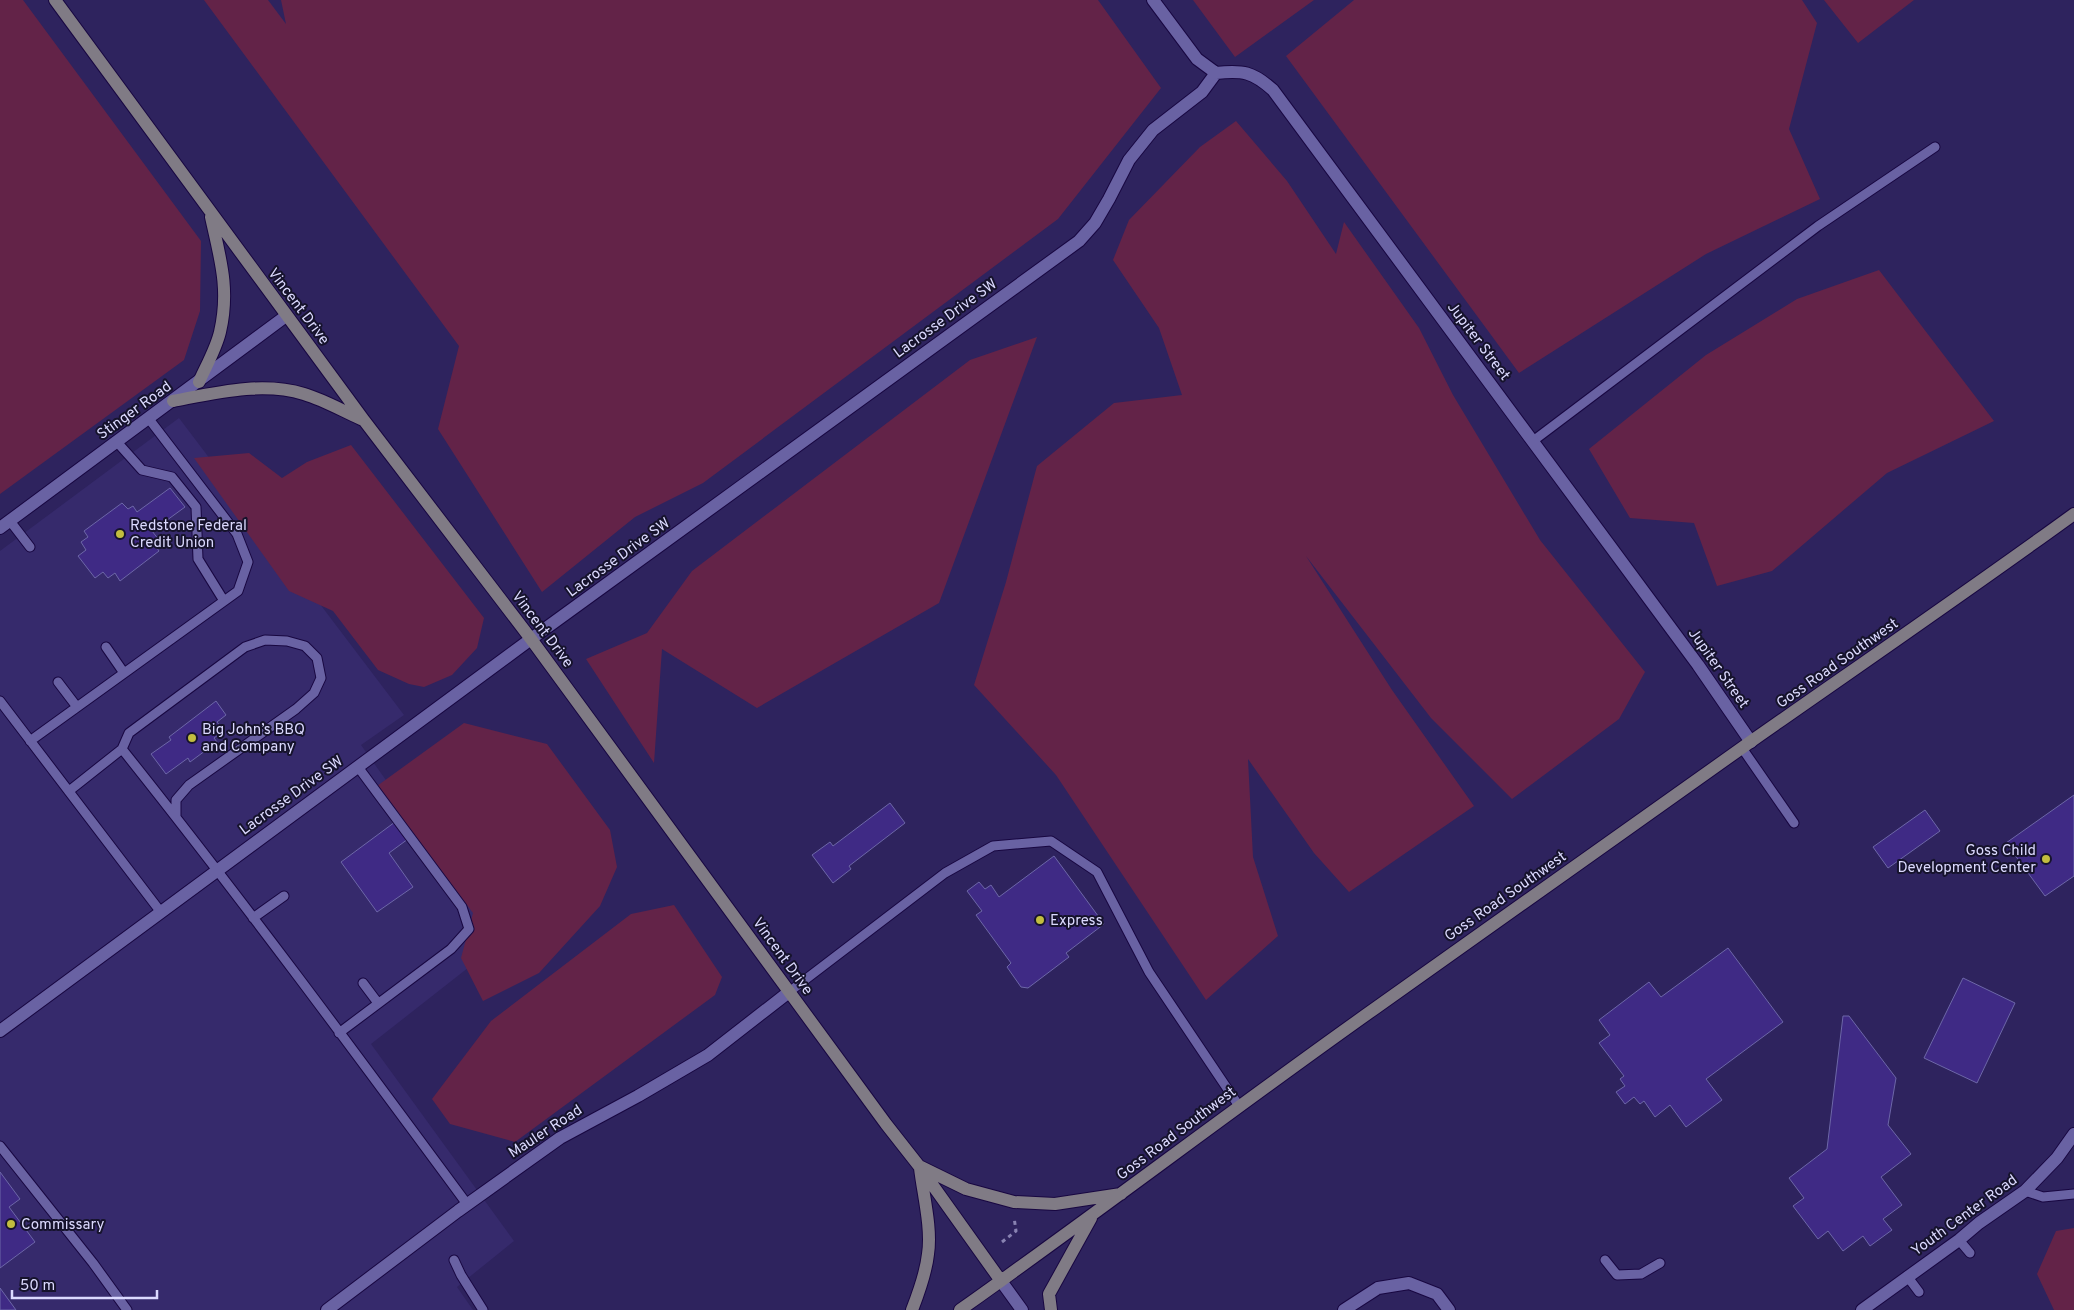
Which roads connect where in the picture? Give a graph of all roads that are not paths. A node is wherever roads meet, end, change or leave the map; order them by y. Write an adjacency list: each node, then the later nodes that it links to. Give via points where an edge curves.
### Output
1 (55, 0): 5 (street, Vincent Drive)
2 (1153, 0): 3 (street, via 1196,59)
3 (1216, 73): 11 (street, Jupiter Street, via 1240,70 1260,78 1273,90); 17 (street, Lacrosse Drive SW, via 1202,92 1153,130 1128,160 1109,199 1079,241)
4 (1935, 146): 11 (lane, via 1818,226)
5 (210, 212): 6 (street, Vincent Drive); 7 (street, via 225,279 225,303 220,333)
6 (286, 316): 7 (street, Stinger Road); 10 (street, Vincent Drive)
7 (199, 382): 8 (street, Stinger Road)
8 (173, 401): 9 (street, Stinger Road); 10 (street, via 266,388 304,394)
9 (149, 419): 12 (street, Stinger Road); 16 (lane, via 237,534 248,562 238,590)
10 (363, 419): 17 (street, Vincent Drive)
11 (1533, 441): 24 (street, Jupiter Street, via 1698,665)
12 (117, 442): 14 (street, Stinger Road); 16 (lane, via 142,470 172,477 196,507 198,558)
13 (2074, 514): 24 (street, Goss Road Southwest)
14 (5, 525): 15 (lane)
15 (30, 547)
16 (224, 601): 19 (lane)
17 (531, 639): 26 (street, Lacrosse Drive SW); 35 (street, Vincent Drive)
18 (106, 647): 19 (lane)
19 (124, 673): 22 (lane)
20 (58, 682): 22 (lane)
21 (0, 701): 23 (lane)
22 (76, 707): 23 (lane)
23 (30, 741): 27 (lane)
24 (1747, 745): 29 (lane); 39 (street, Goss Road Southwest)
25 (122, 749): 27 (lane); 28 (lane); 28 (lane, via 128,733 245,647 265,640 287,640 305,646 317,658 321,678 314,693 189,786 176,800)
26 (358, 767): 30 (street, Lacrosse Drive SW); 36 (lane, via 462,907 469,929 451,949)
27 (69, 791): 32 (lane)
28 (176, 816): 30 (lane)
29 (1794, 823)
30 (217, 870): 32 (street, Lacrosse Drive SW); 33 (lane)
31 (284, 896): 33 (lane)
32 (160, 911): 37 (street, Lacrosse Drive SW)
33 (253, 918): 38 (lane)
34 (364, 983): 36 (lane)
35 (789, 992): 39 (lane, via 945,873 993,846 1051,841 1097,872 1149,972); 42 (street, Vincent Drive); 46 (street, Mauler Road, via 708,1055 560,1138)
36 (378, 1003): 38 (lane)
37 (0, 1031)
38 (339, 1033): 46 (lane)
39 (1238, 1106): 44 (street, Goss Road Southwest)
40 (2074, 1134): 43 (street, Youth Center Road, via 2057,1158)
41 (0, 1146): 56 (lane)
42 (919, 1166): 44 (street, via 966,1189 1014,1202 1055,1204); 54 (street, Vincent Drive); 59 (street, via 929,1252)
43 (2025, 1191): 45 (lane, via 2043,1197); 48 (street, Youth Center Road)
44 (1122, 1194): 47 (street, Goss Road Southwest)
45 (2074, 1194)
46 (467, 1204): 57 (street, Mauler Road)
47 (1092, 1216): 54 (street, Goss Road Southwest); 62 (street, via 1049,1294)
48 (1959, 1240): 49 (lane); 53 (street, Youth Center Road)
49 (1970, 1253)
50 (454, 1260): 58 (lane)
51 (1605, 1260): 52 (lane, via 1617,1275 1641,1274)
52 (1660, 1263)
53 (1907, 1276): 55 (lane); 65 (street, Youth Center Road)
54 (1001, 1281): 60 (street, Goss Road Southwest); 61 (street)
55 (1919, 1292)
56 (127, 1310)
57 (327, 1310)
58 (483, 1310)
59 (912, 1310)
60 (960, 1310)
61 (1022, 1310)
62 (1051, 1310)
63 (1344, 1310): 64 (street, via 1378,1288 1409,1283 1437,1294)
64 (1449, 1310)
65 (1862, 1310)

